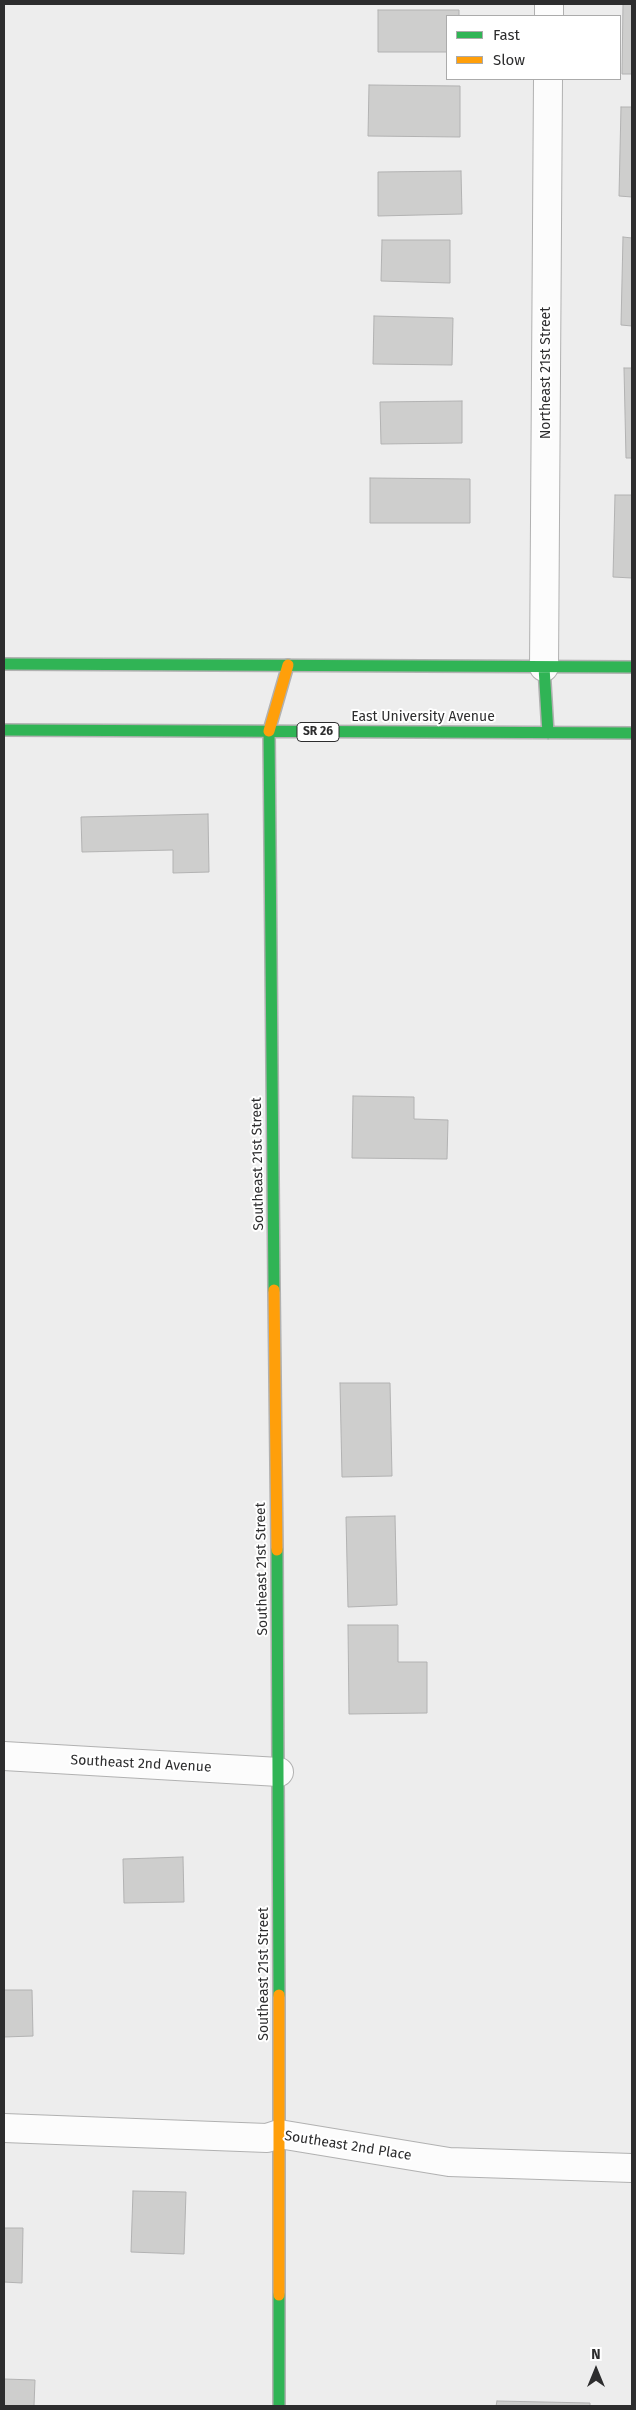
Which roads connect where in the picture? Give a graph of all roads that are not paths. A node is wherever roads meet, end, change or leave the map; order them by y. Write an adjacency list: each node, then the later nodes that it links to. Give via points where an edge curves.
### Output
1 (548, 80): 4 (street, Northeast 21st Street)
2 (4, 664): 3 (street)
3 (288, 666): 4 (street); 7 (street, Southeast 21st Street)
4 (544, 667): 5 (street); 8 (street)
5 (632, 667)
6 (4, 730): 7 (street, East University Avenue / SR 26)
7 (269, 731): 8 (street, East University Avenue / SR 26); 11 (street, Southeast 21st Street)
8 (548, 732): 9 (street, East University Avenue / SR 26)
9 (632, 733)
10 (4, 1756): 11 (street, Southeast 2nd Avenue)
11 (279, 1772): 13 (street, Southeast 21st Street)
12 (4, 2128): 13 (street, Southeast 2nd Place, via 268,2138)
13 (279, 2134): 14 (street, Southeast 2nd Place, via 449,2162); 15 (street, Southeast 21st Street)
14 (632, 2168)
15 (279, 2406)

